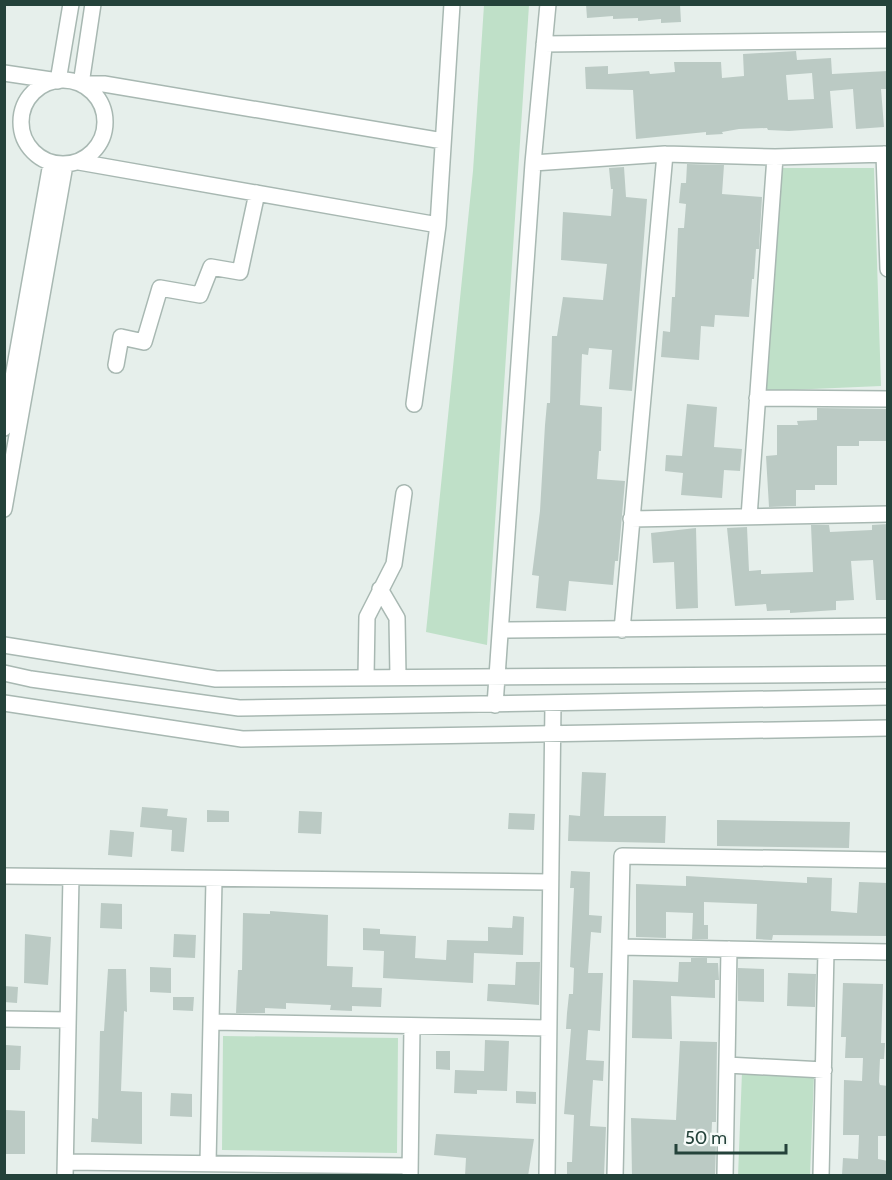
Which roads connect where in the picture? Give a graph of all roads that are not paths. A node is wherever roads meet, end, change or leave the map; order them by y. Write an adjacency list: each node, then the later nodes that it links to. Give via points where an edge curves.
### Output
1 (71, 4): 8 (street)
2 (93, 4): 9 (street)
3 (452, 4): 10 (street)
4 (548, 4): 6 (street)
5 (888, 40): 6 (street)
6 (544, 44): 15 (street)
7 (4, 73): 8 (street)
8 (57, 81): 9 (street); 14 (street, via 42,85 32,94 21,118 22,132 38,156)
9 (81, 84): 10 (street, via 104,84); 14 (street, via 100,102 105,129 92,154)
10 (443, 141): 17 (street)
11 (665, 154): 13 (street); 15 (street); 28 (street)
12 (886, 154): 13 (street); 18 (street)
13 (775, 157): 20 (street)
14 (65, 163): 16 (street); 23 (street); 25 (street)
15 (533, 163): 31 (street)
16 (257, 193): 17 (street); 19 (street, via 240,272 211,267 200,295 160,288 144,342 121,337)
17 (438, 225): 22 (street)
18 (888, 269)
19 (116, 365)
20 (757, 398): 21 (street); 27 (street)
21 (888, 399)
22 (414, 404)
23 (4, 428)
24 (404, 493): 29 (street, via 394,564)
25 (4, 509)
26 (888, 514): 27 (street)
27 (748, 517): 28 (street)
28 (631, 519): 32 (street)
29 (380, 589): 36 (street, via 398,618); 38 (street, via 367,617)
30 (888, 626): 32 (street)
31 (501, 630): 32 (street); 37 (street)
32 (622, 630)
33 (4, 645): 38 (street, via 216,679)
34 (4, 673): 42 (street, via 239,708)
35 (888, 674): 37 (street)
36 (398, 676): 37 (street); 38 (street)
37 (497, 676): 42 (street)
38 (366, 677)
39 (888, 697): 41 (street)
40 (4, 703): 44 (street, via 242,739)
41 (553, 704): 42 (street); 44 (street)
42 (495, 705)
43 (888, 728): 44 (street)
44 (552, 734): 49 (street)
45 (888, 860): 50 (street, via 622,856)
46 (4, 876): 47 (street)
47 (71, 877): 48 (street); 55 (street)
48 (214, 880): 49 (street); 56 (street)
49 (549, 882): 58 (street)
50 (620, 946): 51 (street); 65 (street)
51 (729, 949): 52 (street); 59 (street)
52 (826, 951): 53 (street); 60 (street)
53 (888, 952)
54 (4, 1019): 55 (street)
55 (68, 1020): 62 (street)
56 (211, 1022): 57 (street); 61 (street)
57 (412, 1026): 58 (street); 63 (street)
58 (548, 1028): 64 (street)
59 (727, 1065): 60 (street); 66 (street)
60 (824, 1070): 67 (street)
61 (207, 1163): 62 (street); 63 (street)
62 (65, 1169)
63 (410, 1171)
64 (547, 1176)
65 (615, 1176)
66 (725, 1176)
67 (821, 1176)

